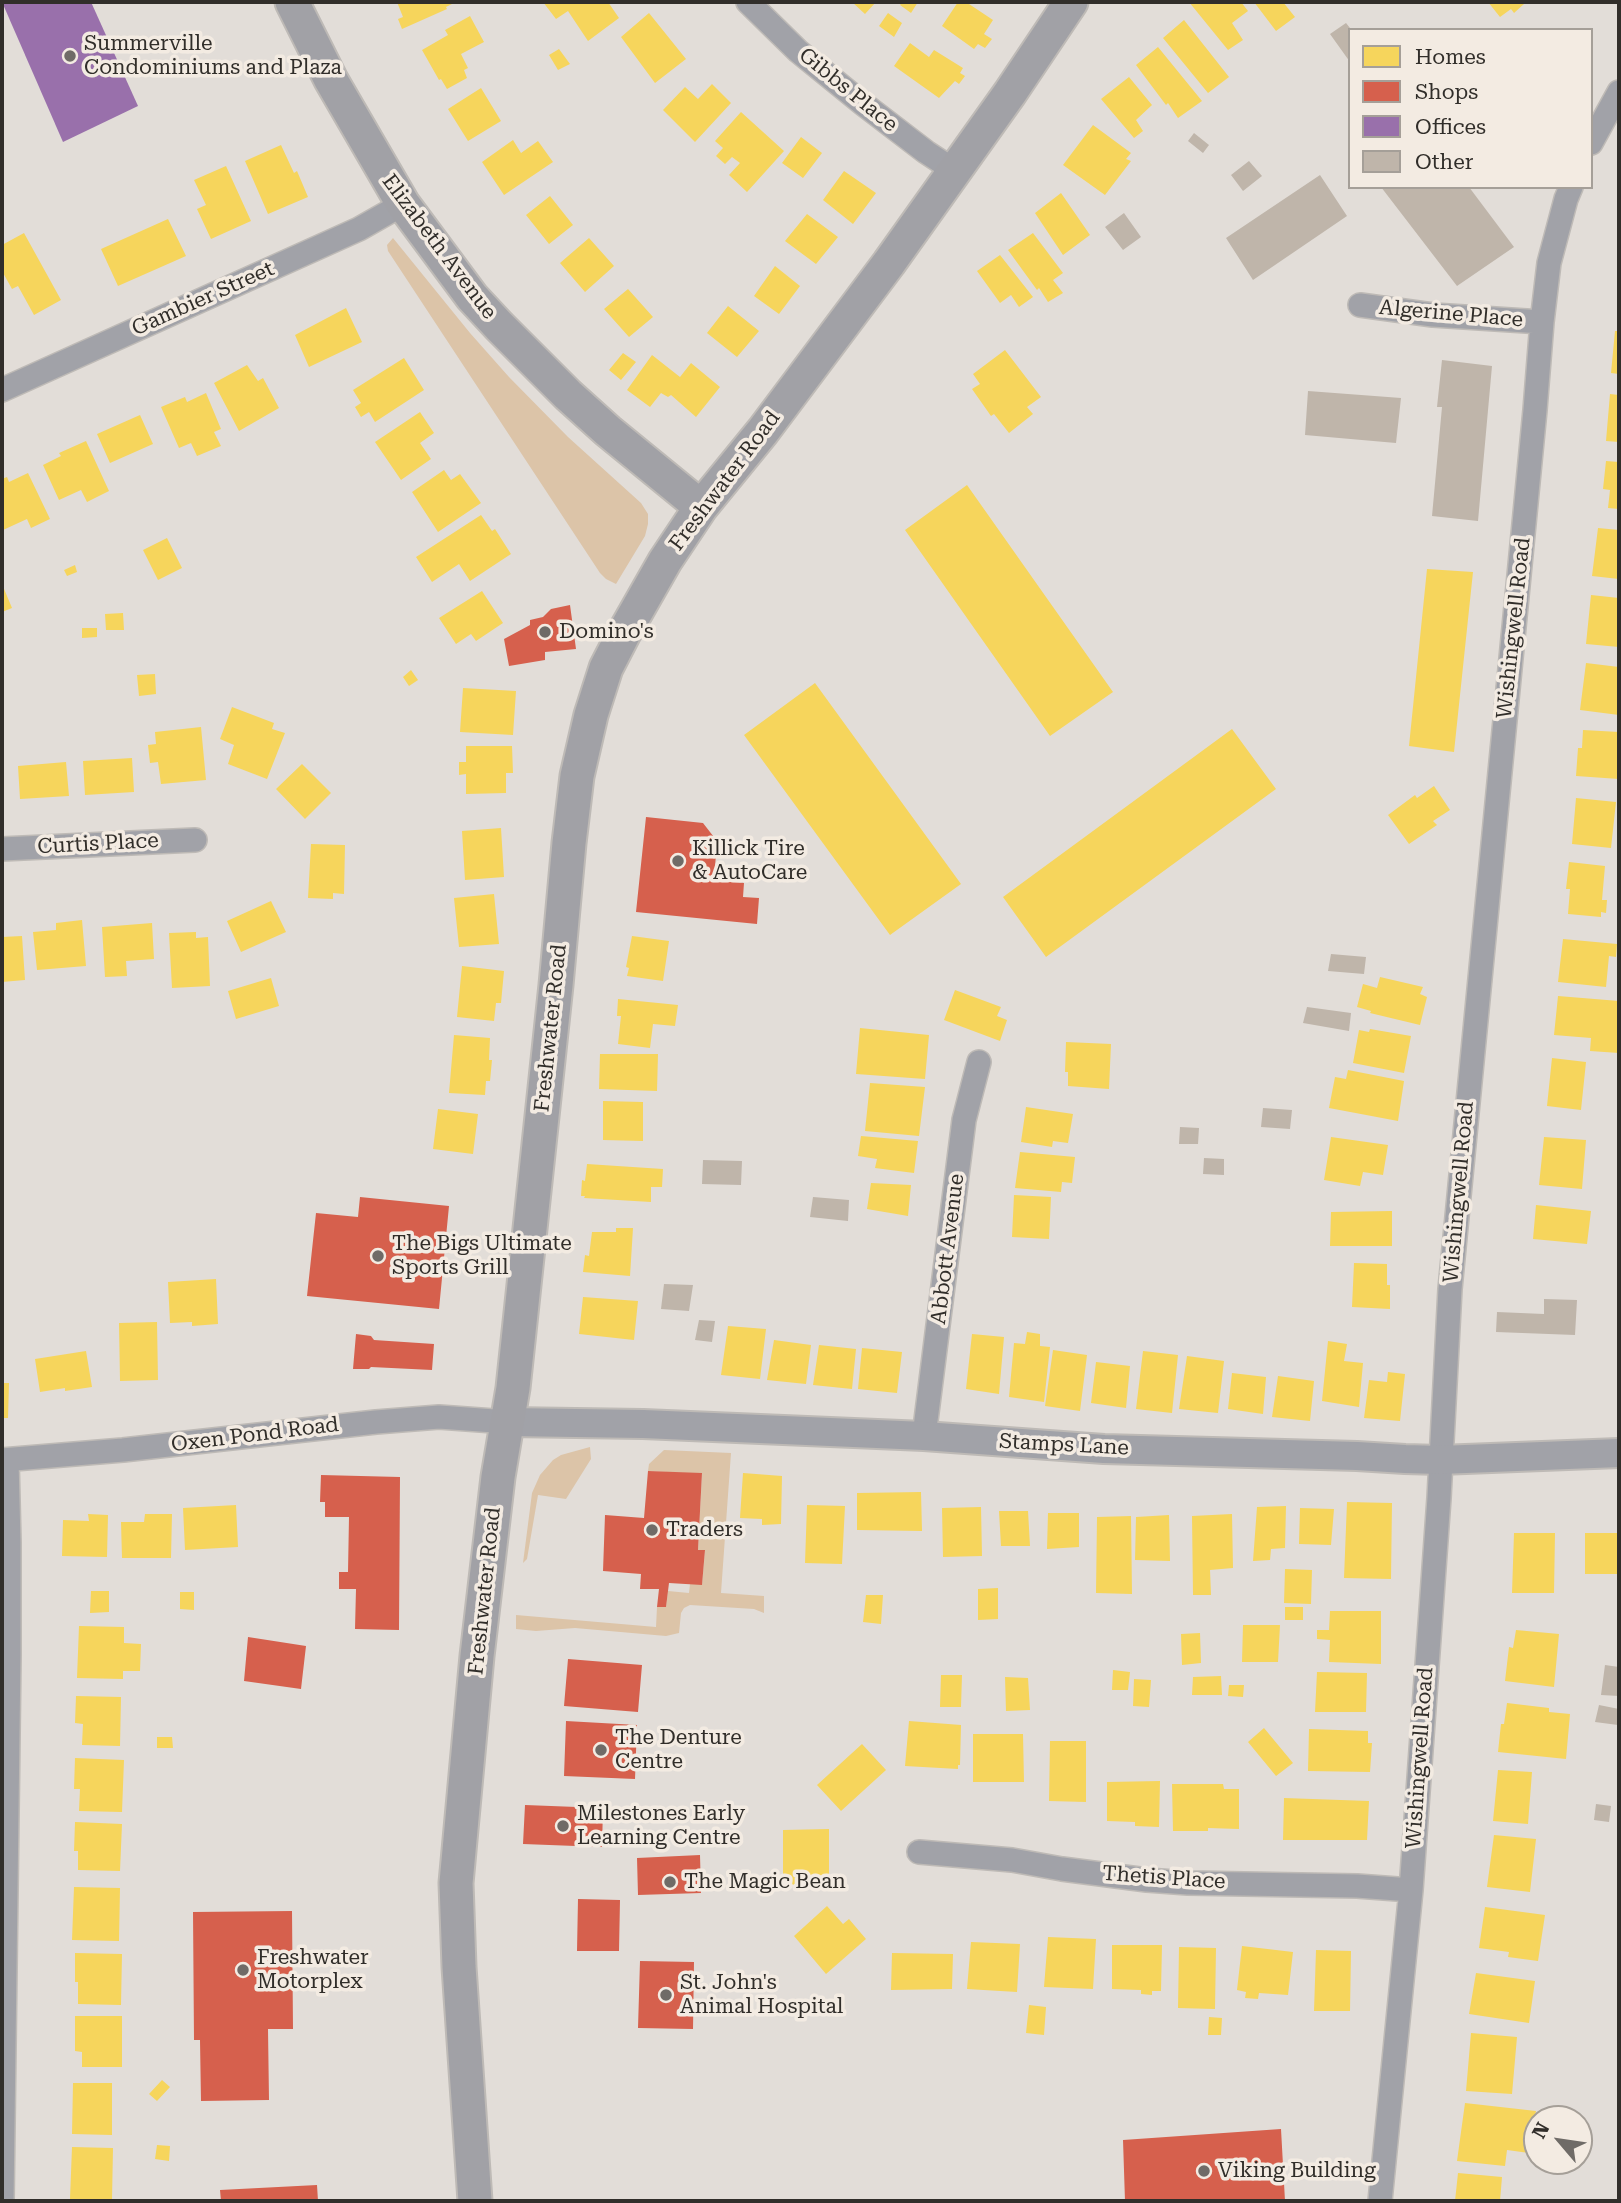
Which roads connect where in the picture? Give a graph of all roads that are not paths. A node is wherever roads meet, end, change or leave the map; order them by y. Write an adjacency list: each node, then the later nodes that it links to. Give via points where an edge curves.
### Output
1 (292, 2): 8 (main road, Elizabeth Avenue)
2 (748, 2): 6 (street, Gibbs Place, via 798,51)
3 (1071, 2): 6 (main road, Freshwater Road)
4 (1619, 92): 5 (street)
5 (1593, 139)
6 (955, 171): 12 (main road, Freshwater Road, via 763,431)
7 (1570, 189): 10 (street, Wishingwell Road, via 1549,263)
8 (403, 204): 11 (street, Gambier Street, via 359,229); 12 (main road, Elizabeth Avenue, via 472,297 526,354 608,431)
9 (1360, 305): 10 (street, Algerine Place)
10 (1542, 322): 20 (street, Wishingwell Road, via 1450,1289)
11 (2, 390)
12 (701, 507): 16 (main road, Freshwater Road, via 665,561 606,668 577,776)
13 (195, 840): 14 (street, Curtis Place)
14 (2, 849)
15 (979, 1062): 17 (street, Abbott Avenue, via 964,1120)
16 (508, 1422): 17 (street, Stamps Lane); 19 (street, Oxen Pond Road, via 439,1417); 25 (main road, Freshwater Road, via 481,1619 456,1882)
17 (924, 1436): 20 (street, Stamps Lane, via 1104,1449)
18 (1619, 1453): 20 (street, Stamps Lane)
19 (4, 1460): 21 (street, via 9,1585)
20 (1440, 1460): 23 (street, Wishingwell Road)
21 (4, 1809): 24 (street)
22 (919, 1852): 23 (street, Thetis Place, via 1160,1881)
23 (1411, 1890): 26 (street, Wishingwell Road)
24 (2, 2201)
25 (475, 2201)
26 (1380, 2201)

